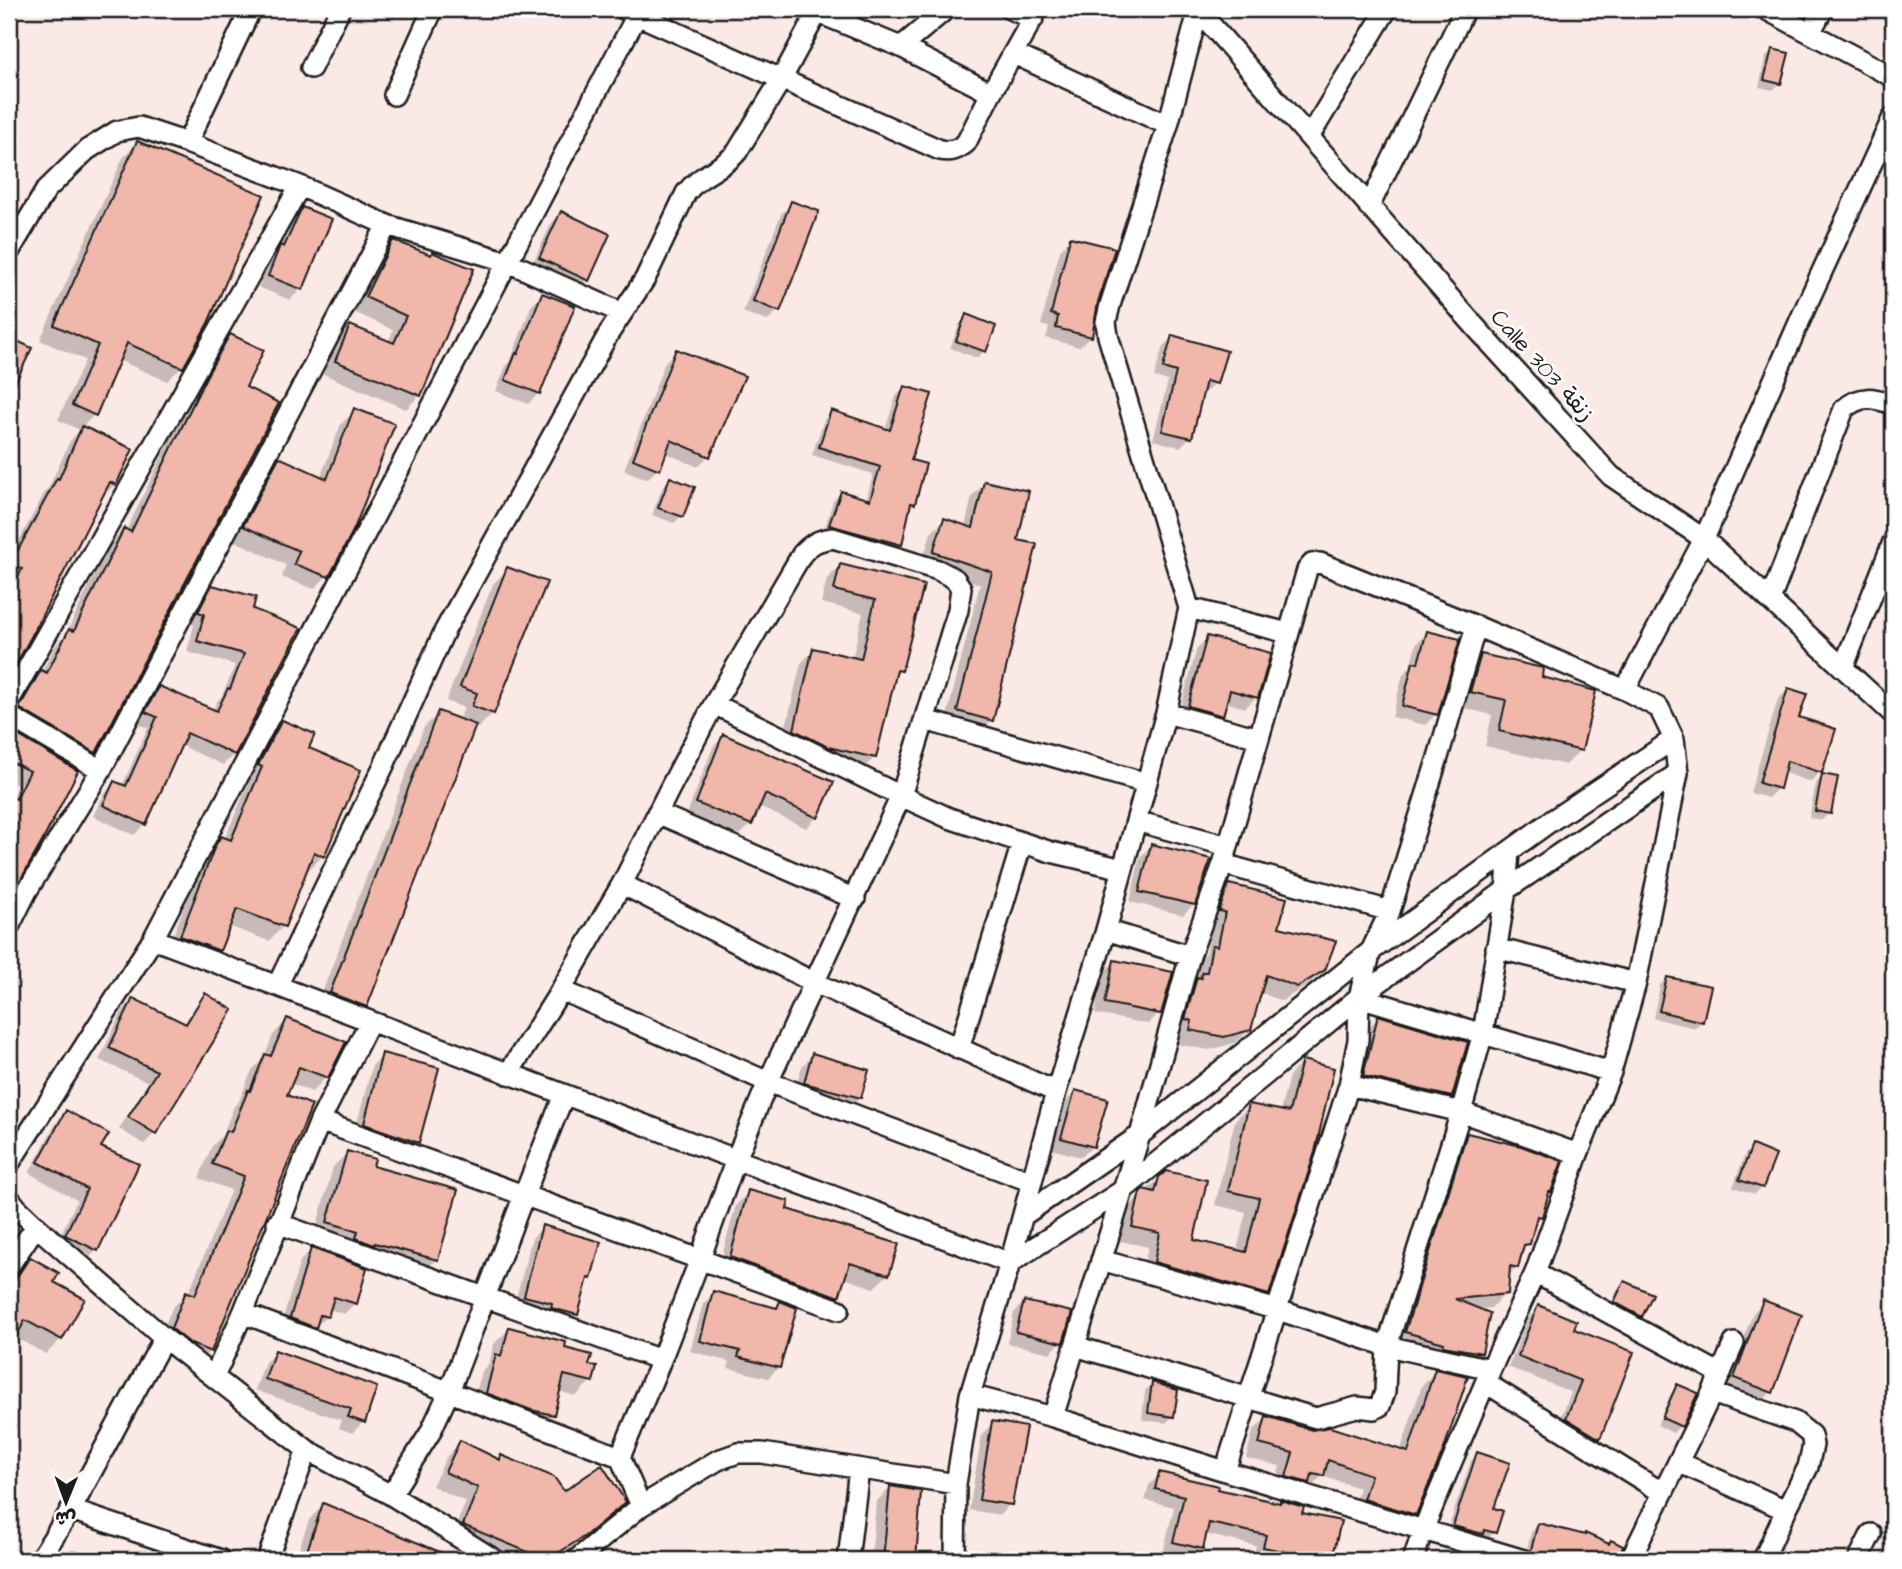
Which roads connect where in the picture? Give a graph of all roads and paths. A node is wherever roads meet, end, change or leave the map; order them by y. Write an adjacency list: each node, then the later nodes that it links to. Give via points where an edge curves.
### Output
1 (251, 9): 25 (street)
2 (340, 9): 17 (street)
3 (433, 9): 21 (street)
4 (946, 9): 15 (street)
5 (1010, 9): 13 (street)
6 (1387, 9): 24 (street)
7 (1464, 9): 27 (street)
8 (1765, 9): 14 (street)
9 (1823, 9): 14 (street)
10 (815, 10): 15 (street); 19 (street)
11 (1198, 10): 23 (street); 24 (street, Calle 303 زنقة)
12 (631, 12): 19 (street); 30 (street)
13 (1036, 14): 16 (street)
14 (1810, 33): 18 (street)
15 (901, 47): 20 (street)
16 (1014, 54): 20 (street); 23 (street)
17 (311, 68)
18 (1893, 77)
19 (781, 80): 20 (street, via 947,151 966,143); 31 (street, via 737,152 701,176 686,193 645,279)
20 (991, 93)
21 (394, 95)
22 (1893, 117): 33 (street)
23 (1168, 125): 36 (street, via 1106,322)
24 (1309, 137): 27 (street, Calle 303 زنقة)
25 (187, 143): 26 (street); 29 (street, via 139,127 117,131 87,150 46,190)
26 (300, 186): 28 (street); 41 (street)
27 (1369, 207): 33 (street, Calle 303 زنقة, via 1611,476)
28 (387, 225): 30 (street); 49 (street)
29 (9, 252)
30 (508, 262): 31 (street); 65 (street)
31 (622, 313): 71 (street, via 446,631)
32 (1893, 404): 35 (street, via 1858,399 1844,409)
33 (1704, 539): 35 (street, Calle 303 زنقة); 40 (street)
34 (1893, 542): 39 (street)
35 (1770, 600): 39 (street, Calle 303 زنقة)
36 (1189, 608): 38 (street); 43 (street)
37 (1476, 626): 38 (street, via 1320,563 1307,570); 40 (street); 62 (street)
38 (1289, 633): 47 (street)
39 (1843, 667): 44 (street, Calle 303 زنقة)
40 (1625, 690): 48 (street, via 1659,709)
41 (9, 701)
42 (714, 704): 46 (street, via 802,554 810,545 833,538 939,570 955,579 961,589); 52 (street); 53 (street)
43 (1167, 713): 47 (street); 51 (street)
44 (1893, 714)
45 (9, 716): 49 (street)
46 (925, 720): 51 (street); 52 (street)
47 (1259, 738): 57 (street)
48 (1675, 739): 50 (street); 56 (street)
49 (100, 770): 63 (street)
50 (1678, 773): 60 (street); 70 (street)
51 (1146, 783): 54 (street)
52 (901, 796): 55 (street); 61 (street)
53 (657, 813): 59 (street); 61 (street)
54 (1136, 821): 57 (street); 58 (street)
55 (1022, 843): 58 (street); 76 (street)
56 (1509, 852): 60 (street); 67 (street)
57 (1226, 855): 62 (street); 68 (street)
58 (1123, 869): 64 (street)
59 (622, 884): 69 (street); 72 (street)
60 (1506, 890): 66 (street); 73 (street)
61 (855, 899): 69 (street)
62 (1390, 911): 67 (street)
63 (9, 927)
64 (1106, 930): 68 (street); 81 (street)
65 (153, 939): 71 (street); 88 (street)
66 (1496, 948): 70 (street); 75 (street)
67 (1371, 951): 73 (street); 85 (street)
68 (1190, 956): 85 (street)
69 (813, 982): 76 (street); 79 (street)
70 (1636, 983): 77 (street)
71 (277, 986): 74 (street)
72 (561, 990): 78 (street); 79 (street)
73 (1359, 997): 75 (street); 80 (street, via 1358,1040); 90 (street)
74 (370, 1021): 78 (street); 84 (street)
75 (1483, 1033): 77 (street); 83 (street)
76 (959, 1049): 81 (street)
77 (1611, 1072): 86 (street)
78 (508, 1074): 82 (street)
79 (768, 1082): 87 (street); 89 (street)
80 (1349, 1085): 83 (street); 103 (street)
81 (1056, 1092): 89 (street)
82 (564, 1095): 87 (street); 91 (street)
83 (1461, 1112): 86 (street); 108 (street)
84 (320, 1121): 91 (street); 94 (street)
85 (1140, 1135): 90 (street); 93 (street)
86 (1578, 1154): 100 (street)
87 (736, 1159): 96 (street); 98 (street)
88 (9, 1164)
89 (1032, 1182): 93 (street)
90 (1124, 1190): 97 (street); 98 (street)
91 (524, 1195): 96 (street); 101 (street)
92 (9, 1198): 95 (street)
93 (1024, 1215): 98 (street)
94 (278, 1223): 101 (street); 104 (street)
95 (36, 1226): 99 (street); 105 (street)
96 (700, 1259): 102 (street); 109 (street)
97 (1101, 1260): 103 (street); 107 (street)
98 (1010, 1263): 115 (street)
99 (9, 1266)
100 (1535, 1273): 110 (street); 111 (street)
101 (485, 1297): 109 (street); 113 (street)
102 (839, 1310)
103 (1278, 1310): 108 (street); 116 (street)
104 (243, 1313): 112 (street); 113 (street)
105 (164, 1338): 112 (street); 127 (street)
106 (1734, 1343): 110 (street)
107 (1075, 1346): 116 (street); 117 (street)
108 (1387, 1346): 111 (street); 116 (street, via 1383,1399 1374,1409 1357,1407 1316,1418)
109 (661, 1360): 119 (street)
110 (1721, 1374): 114 (street)
111 (1488, 1376): 124 (street); 129 (street)
112 (215, 1377): 118 (street)
113 (449, 1392): 119 (street); 125 (street, via 430,1433)
114 (1712, 1394): 120 (street); 128 (street, via 1796,1422 1811,1435 1811,1460)
115 (970, 1395): 117 (street); 123 (street)
116 (1248, 1397): 122 (street)
117 (1053, 1417): 122 (street)
118 (307, 1450): 125 (street); 134 (street)
119 (620, 1457): 126 (street)
120 (1678, 1462): 124 (street); 128 (street)
121 (859, 1469): 123 (street); 126 (street, via 738,1453); 137 (street)
122 (1225, 1471): 129 (street)
123 (956, 1483): 138 (street)
124 (1663, 1493): 141 (street)
125 (391, 1495): 135 (street)
126 (641, 1506): 136 (street)
127 (71, 1510): 132 (street); 133 (street)
128 (1786, 1510): 142 (street)
129 (1423, 1530): 131 (street); 139 (street)
130 (1871, 1534): 143 (street)
131 (1494, 1556): 140 (street)
132 (38, 1560)
133 (221, 1560)
134 (267, 1560)
135 (495, 1560)
136 (576, 1560)
137 (848, 1560)
138 (955, 1560)
139 (1413, 1560)
140 (1524, 1560)
141 (1630, 1560)
142 (1763, 1560)
143 (1858, 1560)

